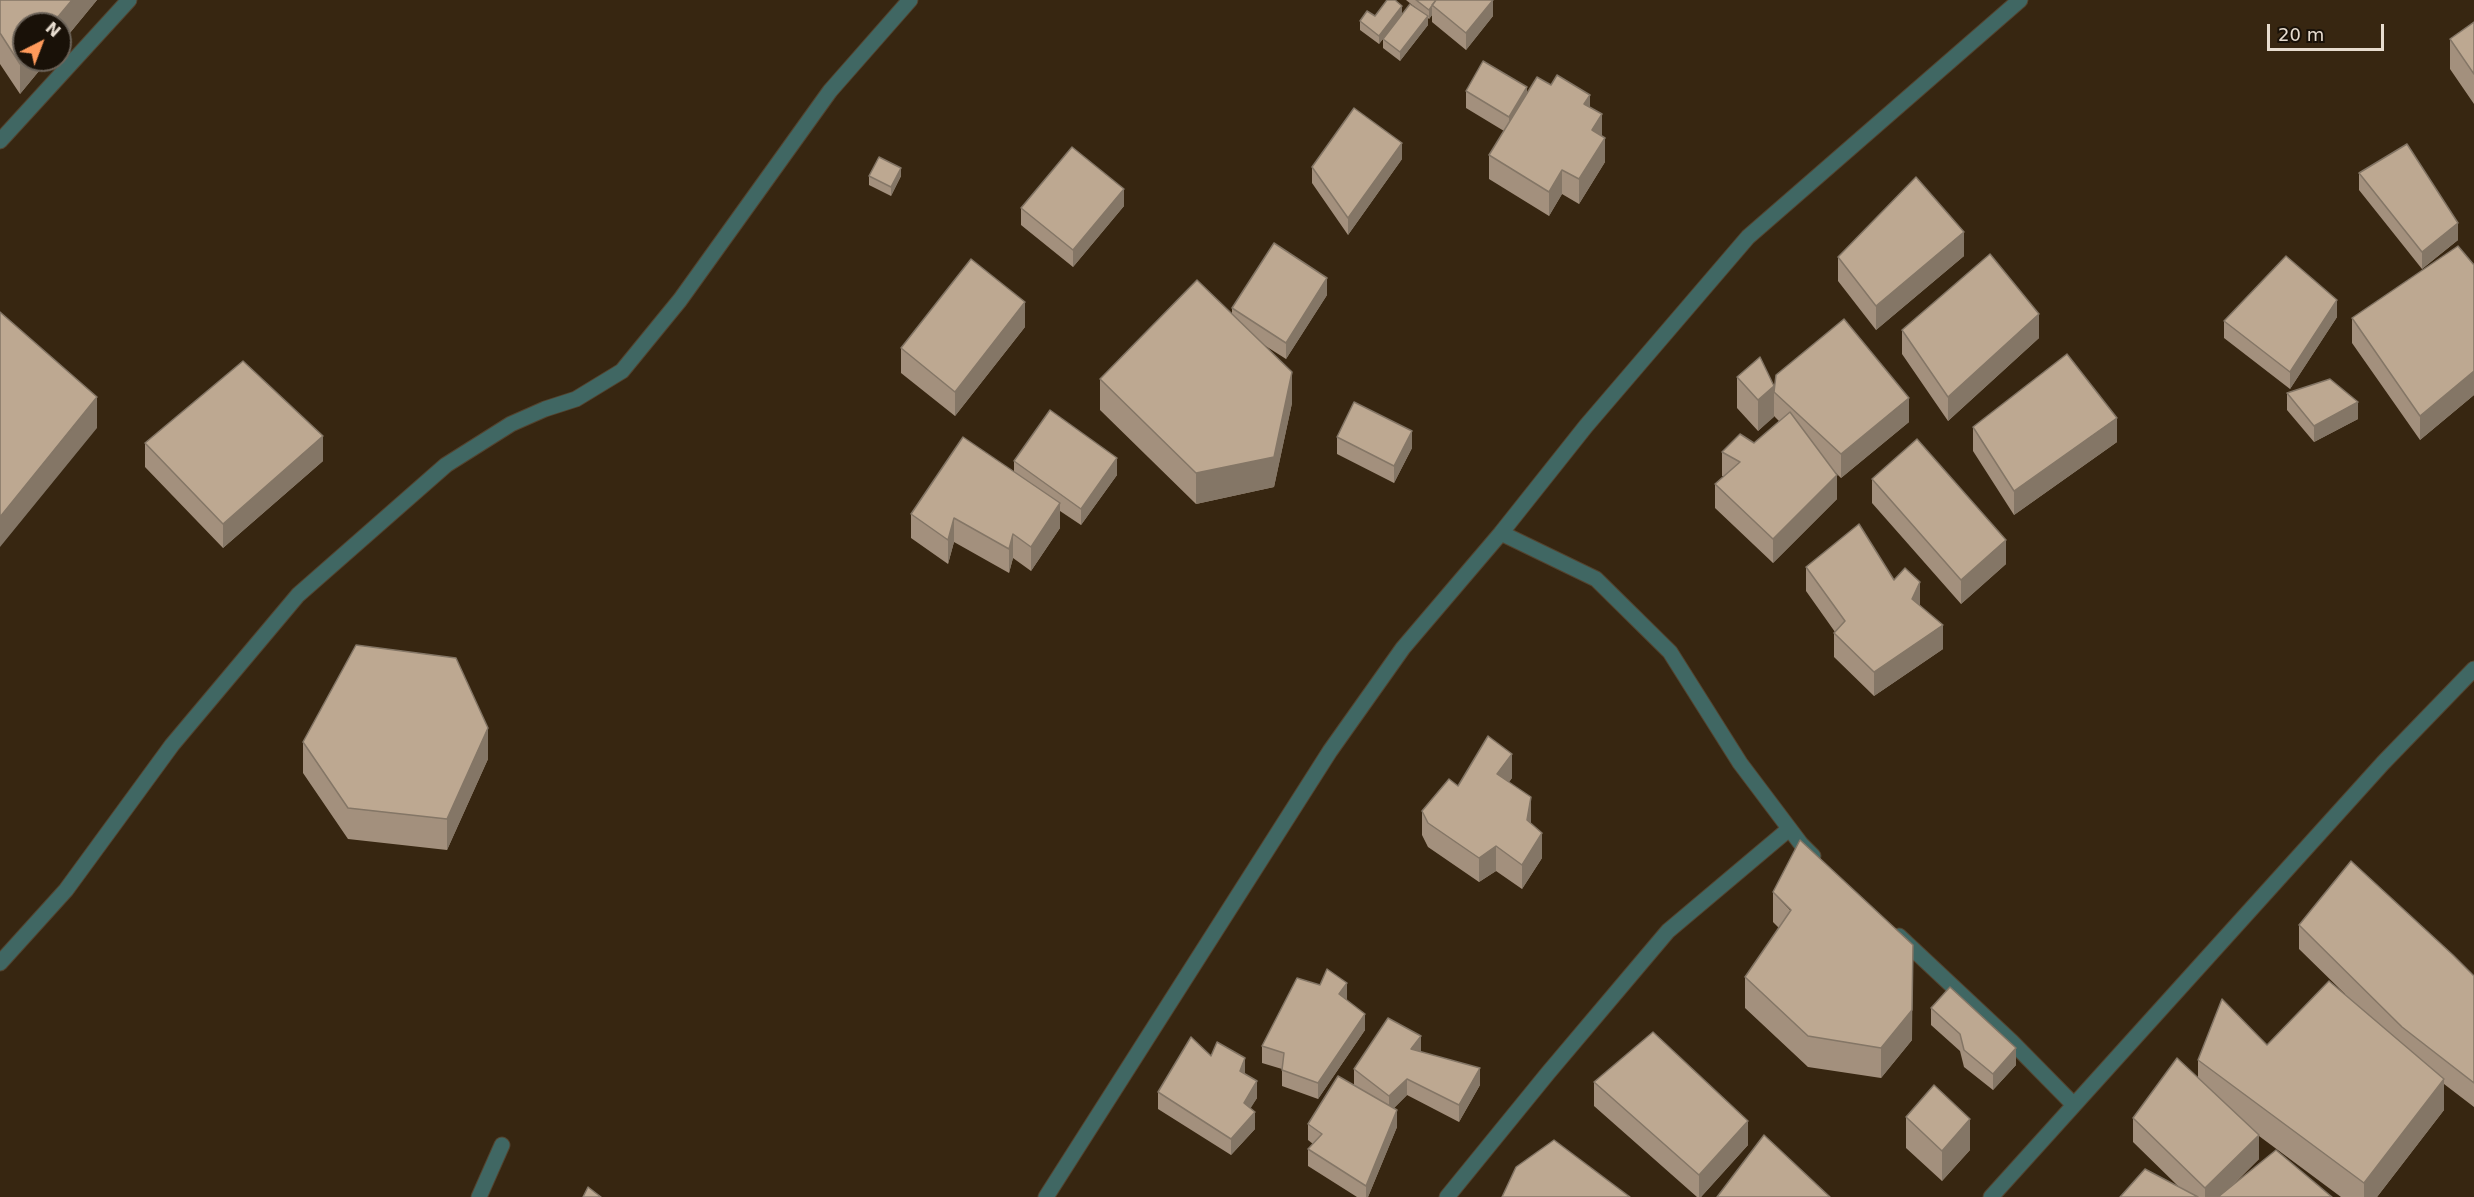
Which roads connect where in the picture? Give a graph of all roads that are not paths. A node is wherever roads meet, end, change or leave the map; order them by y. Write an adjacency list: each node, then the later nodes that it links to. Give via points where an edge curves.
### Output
1 (129, 0): 4 (street)
2 (910, 0): 10 (street, via 830,91 680,300 622,371 576,399 512,424 446,465 298,595 172,745 66,890)
3 (2020, 0): 5 (street, via 1748,237 1586,426)
4 (0, 141)
5 (1501, 533): 7 (street, via 1596,579 1670,652 1740,763); 14 (street, via 1403,648 1330,751)
6 (2474, 669): 11 (street)
7 (1789, 829): 8 (street); 15 (street, via 1668,931)
8 (1825, 867)
9 (1890, 928): 11 (street)
10 (0, 963)
11 (2074, 1105): 16 (street)
12 (502, 1145): 13 (street)
13 (479, 1197)
14 (1046, 1197)
15 (1447, 1197)
16 (1990, 1197)

